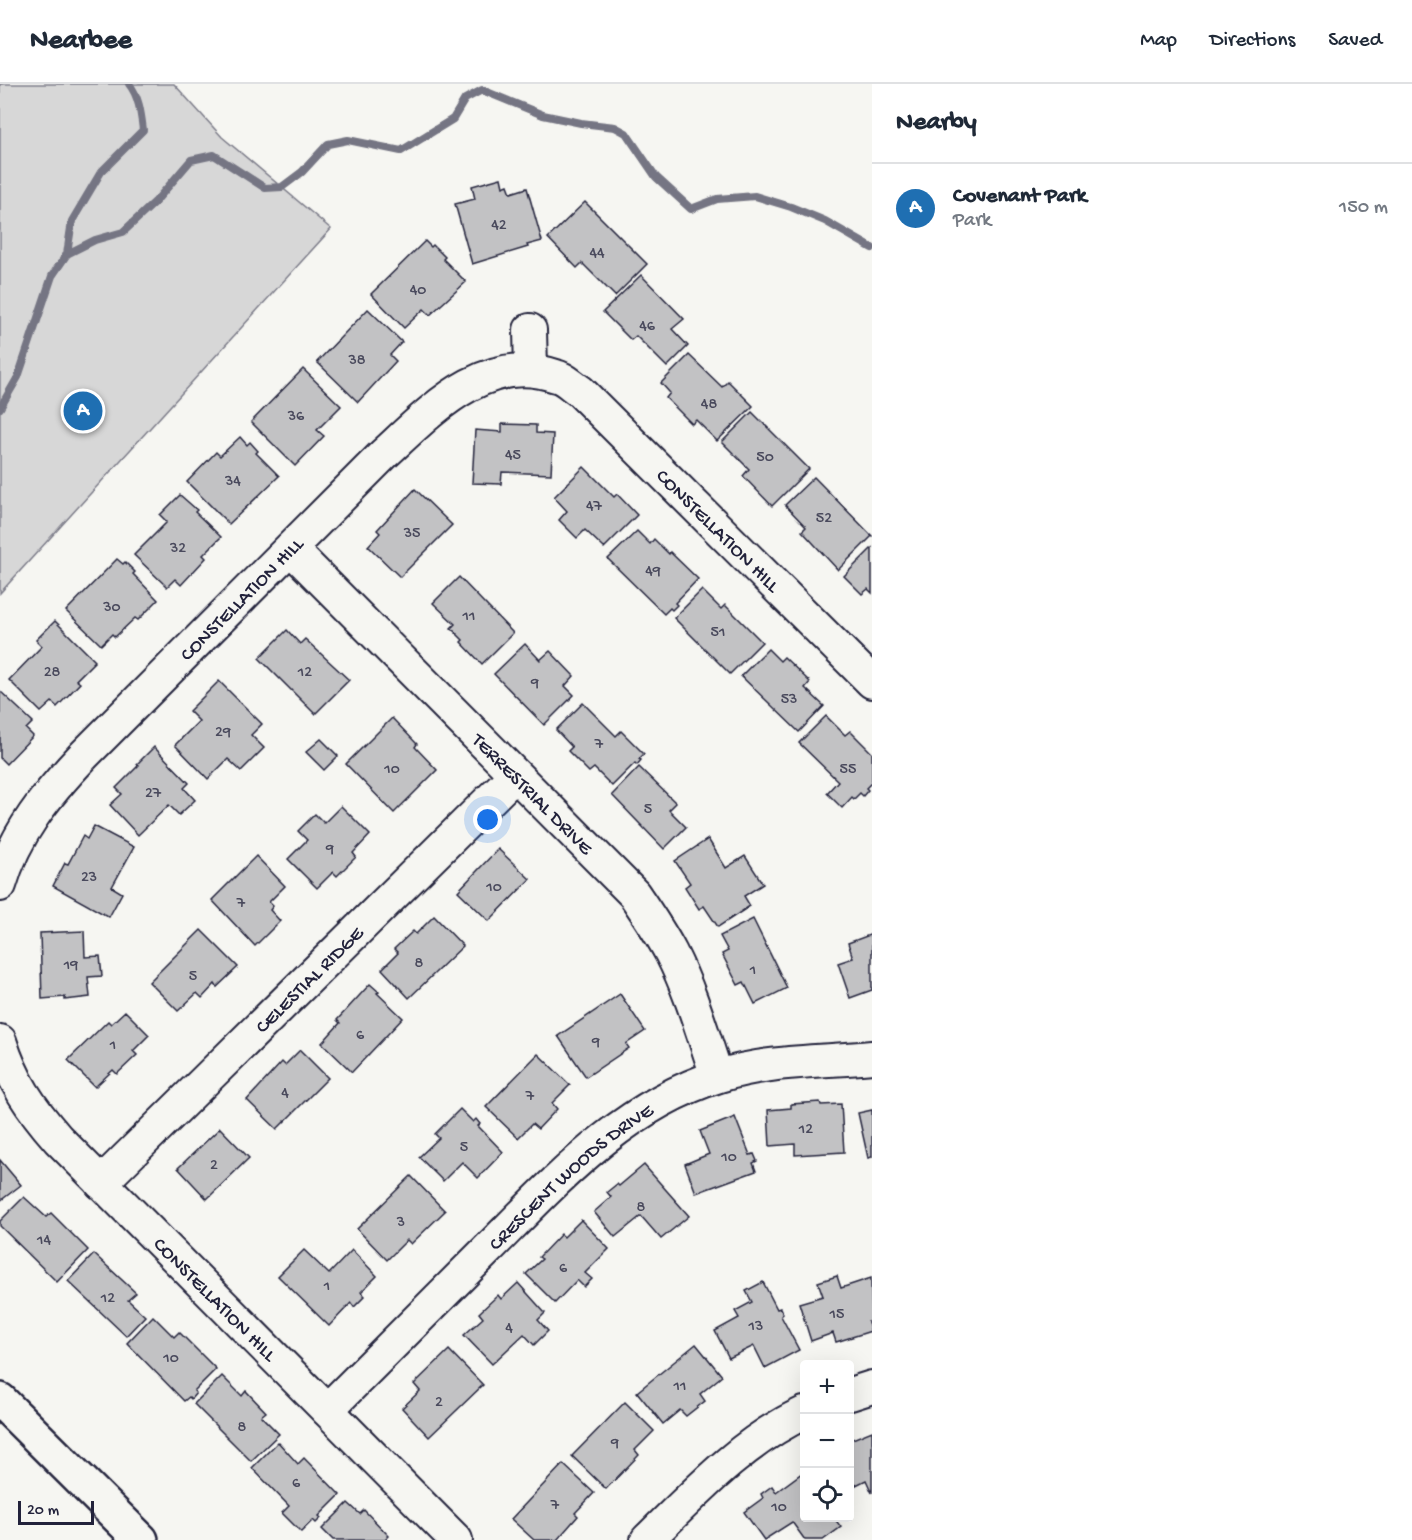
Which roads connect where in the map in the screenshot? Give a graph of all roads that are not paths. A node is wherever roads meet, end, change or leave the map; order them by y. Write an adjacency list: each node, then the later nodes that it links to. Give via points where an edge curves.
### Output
1 (530, 330): 2 (street)
2 (531, 369): 3 (street, CONSTELLATION HILL, via 502,371 474,381 448,397 384,454); 4 (street, CONSTELLATION HILL, via 558,376 580,391)
3 (291, 549): 5 (street, TERRESTRIAL DRIVE); 6 (street, CONSTELLATION HILL, via 58,783 17,839)
4 (872, 682)
5 (515, 775): 9 (street, TERRESTRIAL DRIVE, via 634,894 656,925 688,991); 10 (street, CELESTIAL RIDGE)
6 (0, 885)
7 (0, 1041): 10 (street, CONSTELLATION HILL, via 14,1078 32,1109)
8 (872, 1057): 9 (street, CRESCENT WOODS DRIVE, via 752,1066)
9 (717, 1076): 14 (street, CRESCENT WOODS DRIVE, via 671,1095 612,1132 550,1187)
10 (101, 1183): 14 (street, CONSTELLATION HILL)
11 (872, 1387): 12 (street)
12 (854, 1392)
13 (0, 1400): 16 (main road)
14 (327, 1410): 17 (street, CONSTELLATION HILL)
15 (802, 1414): 18 (street, via 729,1462)
16 (141, 1540)
17 (456, 1540)
18 (647, 1540)

